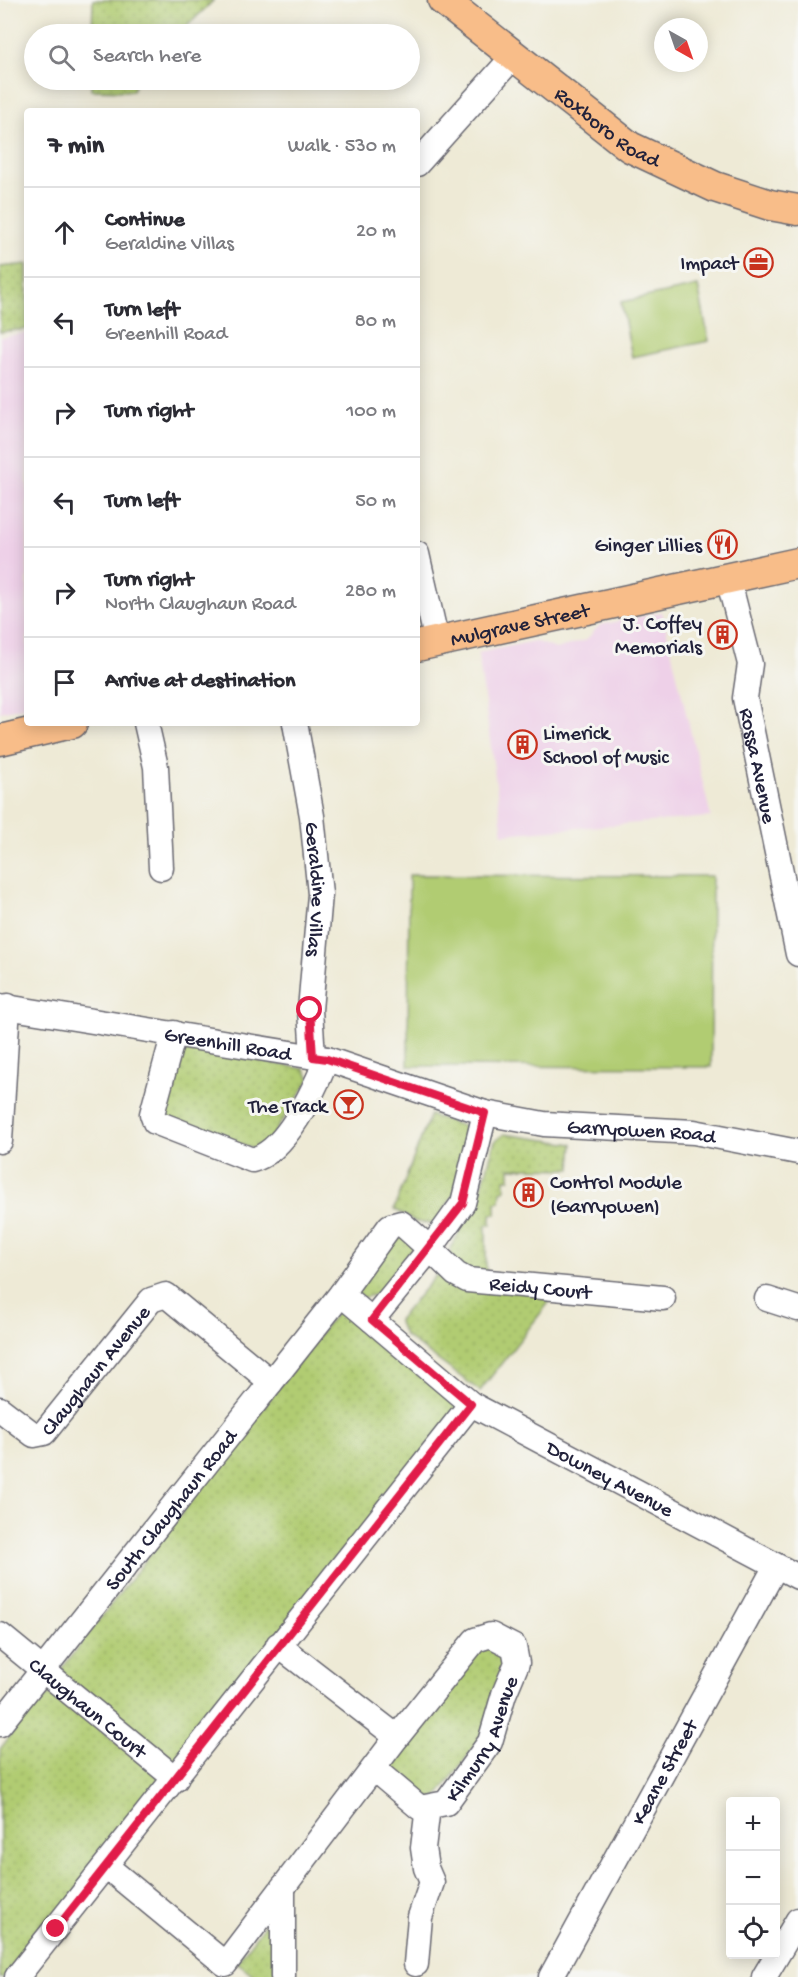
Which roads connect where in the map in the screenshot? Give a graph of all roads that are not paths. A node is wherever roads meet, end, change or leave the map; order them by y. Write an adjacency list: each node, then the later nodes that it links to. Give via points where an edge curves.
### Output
1 (443, 0): 2 (main road, Roxboro Road)
2 (513, 57): 3 (street); 4 (main road, Roxboro Road, via 630,147 715,187 770,206)
3 (420, 161)
4 (798, 210)
5 (798, 563): 6 (main road, Mulgrave Street)
6 (728, 578): 8 (main road, Mulgrave Street); 14 (street, Rossa Avenue, via 750,664 745,698)
7 (420, 581): 8 (street)
8 (427, 644)
9 (59, 726): 12 (main road)
10 (147, 726): 13 (street, via 156,767)
11 (296, 726): 17 (street, Geraldine Villas, via 312,816 320,894 310,1010)
12 (0, 740)
13 (160, 868)
14 (798, 954)
15 (4, 1006): 16 (street, Greenhill Road); 19 (street)
16 (174, 1033): 17 (street, Greenhill Road); 17 (street, via 152,1114 155,1122 252,1160 269,1154 310,1098)
17 (320, 1058): 18 (street, Greenhill Road)
18 (485, 1113): 20 (street, Garryowen Road, via 553,1126 694,1132); 21 (street, via 463,1203)
19 (0, 1141)
20 (798, 1152)
21 (430, 1249): 22 (street, Reidy Court, via 401,1223 390,1227); 23 (street, Reidy Court, via 467,1280); 26 (street)
22 (341, 1294): 26 (street, Downey Avenue); 27 (street, South Claughaun Road)
23 (663, 1298)
24 (768, 1299): 25 (street)
25 (798, 1309)
26 (372, 1320): 28 (street, Downey Avenue)
27 (271, 1382): 29 (street, Claughaun Avenue, via 166,1294 151,1299 44,1433 34,1435); 34 (street, South Claughaun Road)
28 (471, 1404): 30 (street, Downey Avenue); 33 (street)
29 (0, 1409)
30 (776, 1566): 31 (street, Downey Avenue); 47 (street, Keane Street)
31 (798, 1577)
32 (0, 1635): 34 (street, Claughaun Court)
33 (278, 1645): 36 (street); 38 (street)
34 (43, 1668): 35 (street, South Claughaun Road); 38 (street, Claughaun Court)
35 (0, 1724)
36 (397, 1737): 37 (street, Kilmurry Avenue); 39 (street, Kilmurry Avenue, via 475,1640 491,1635 514,1647 517,1663 490,1742 446,1803)
37 (375, 1770): 39 (street, Kilmurry Avenue, via 420,1808); 41 (street, Kilmurry Avenue)
38 (176, 1779): 40 (street)
39 (428, 1807): 43 (street, via 423,1848 432,1882 420,1917)
40 (106, 1866): 44 (street, Kilmurry Avenue); 45 (street)
41 (283, 1887): 44 (street, Kilmurry Avenue); 46 (street)
42 (798, 1920): 48 (street)
43 (416, 1964)
44 (233, 1971)
45 (17, 1977)
46 (283, 1977)
47 (550, 1977)
48 (764, 1977)

